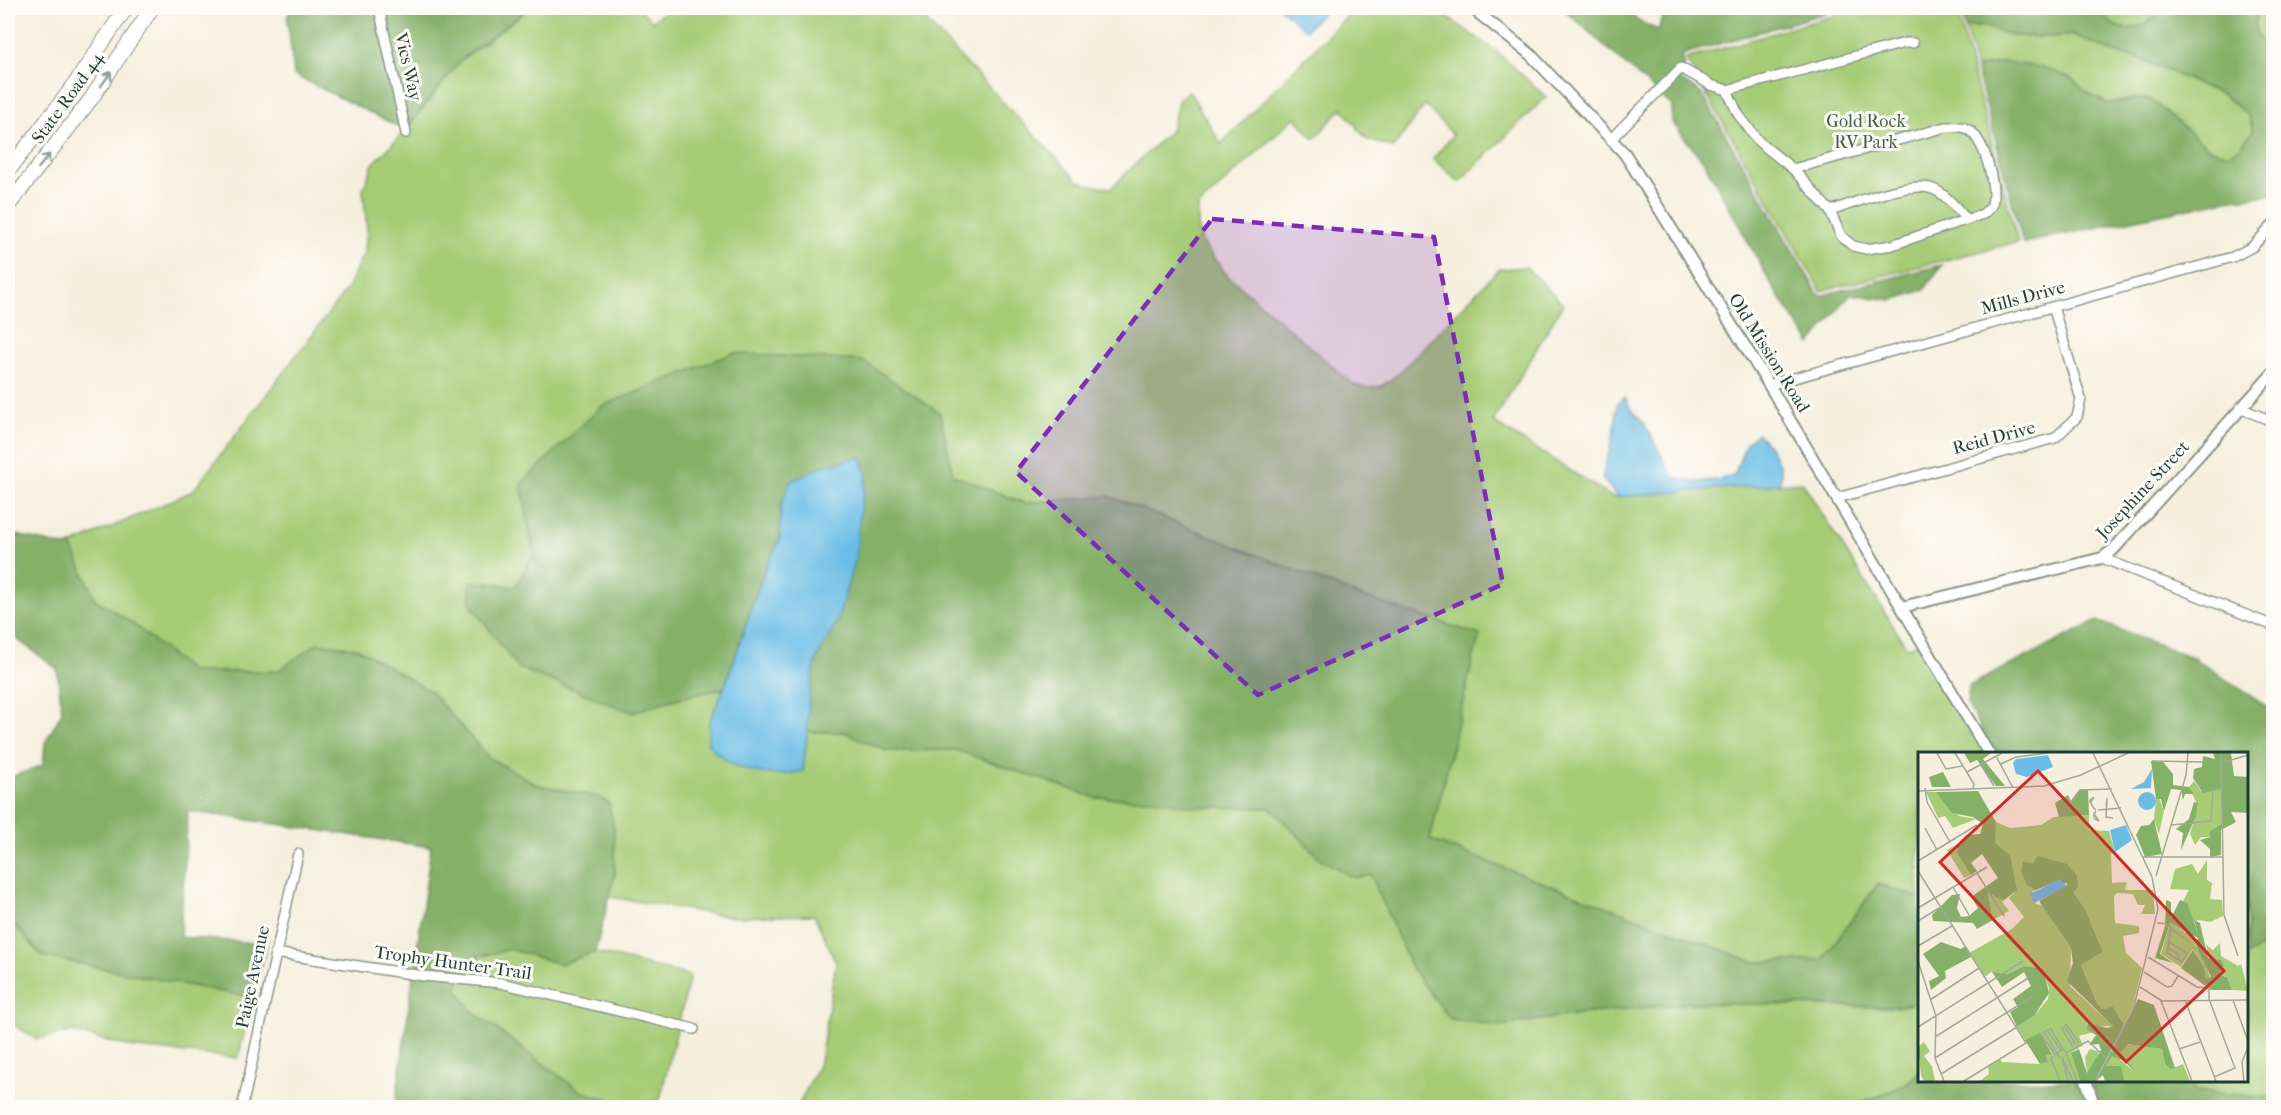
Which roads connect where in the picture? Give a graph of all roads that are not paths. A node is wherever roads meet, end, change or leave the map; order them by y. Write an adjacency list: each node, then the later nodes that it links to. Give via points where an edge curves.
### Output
1 (126, 8): 5 (main road, State Road 44)
2 (152, 8): 7 (main road, State Road 44)
3 (379, 8): 9 (street, Vics Way)
4 (1472, 8): 10 (street, Old Mission Road, via 1530,54)
5 (111, 31): 7 (street); 12 (main road, State Road 44)
6 (1913, 43): 8 (street)
7 (129, 44): 13 (main road, State Road 44, one-way to 7)
8 (1727, 90): 10 (street, via 1681,68); 11 (street, via 1738,114 1759,141)
9 (406, 133)
10 (1611, 140): 19 (street, Old Mission Road, via 1625,154)
11 (1793, 169): 14 (street); 15 (street, via 1946,127 1966,128 1978,138 1994,188 1992,206)
12 (8, 171)
13 (8, 206)
14 (1830, 211): 15 (street, via 1921,186 1934,189); 15 (street, via 1840,236 1853,246 1866,249 1892,245)
15 (1967, 220)
16 (2274, 224): 17 (street, Mills Drive, via 2252,248 2233,258)
17 (2053, 307): 19 (street, Mills Drive); 22 (street, Reid Drive, via 2081,399 2077,417 2055,438)
18 (2274, 372): 20 (street, Josephine Street)
19 (1769, 385): 22 (street, Old Mission Road)
20 (2240, 408): 21 (street); 23 (street, Josephine Street)
21 (2274, 422)
22 (1837, 498): 24 (street, Old Mission Road)
23 (2102, 558): 24 (street, Josephine Street); 25 (street)
24 (1902, 607): 26 (street, Old Mission Road)
25 (2274, 626)
26 (1988, 752)
27 (298, 854): 28 (street, Paige Avenue)
28 (275, 953): 29 (street, Trophy Hunter Trail, via 423,976 501,983); 31 (street, Paige Avenue)
29 (694, 1029)
30 (2087, 1082): 32 (street)
31 (242, 1107)
32 (2095, 1107)

